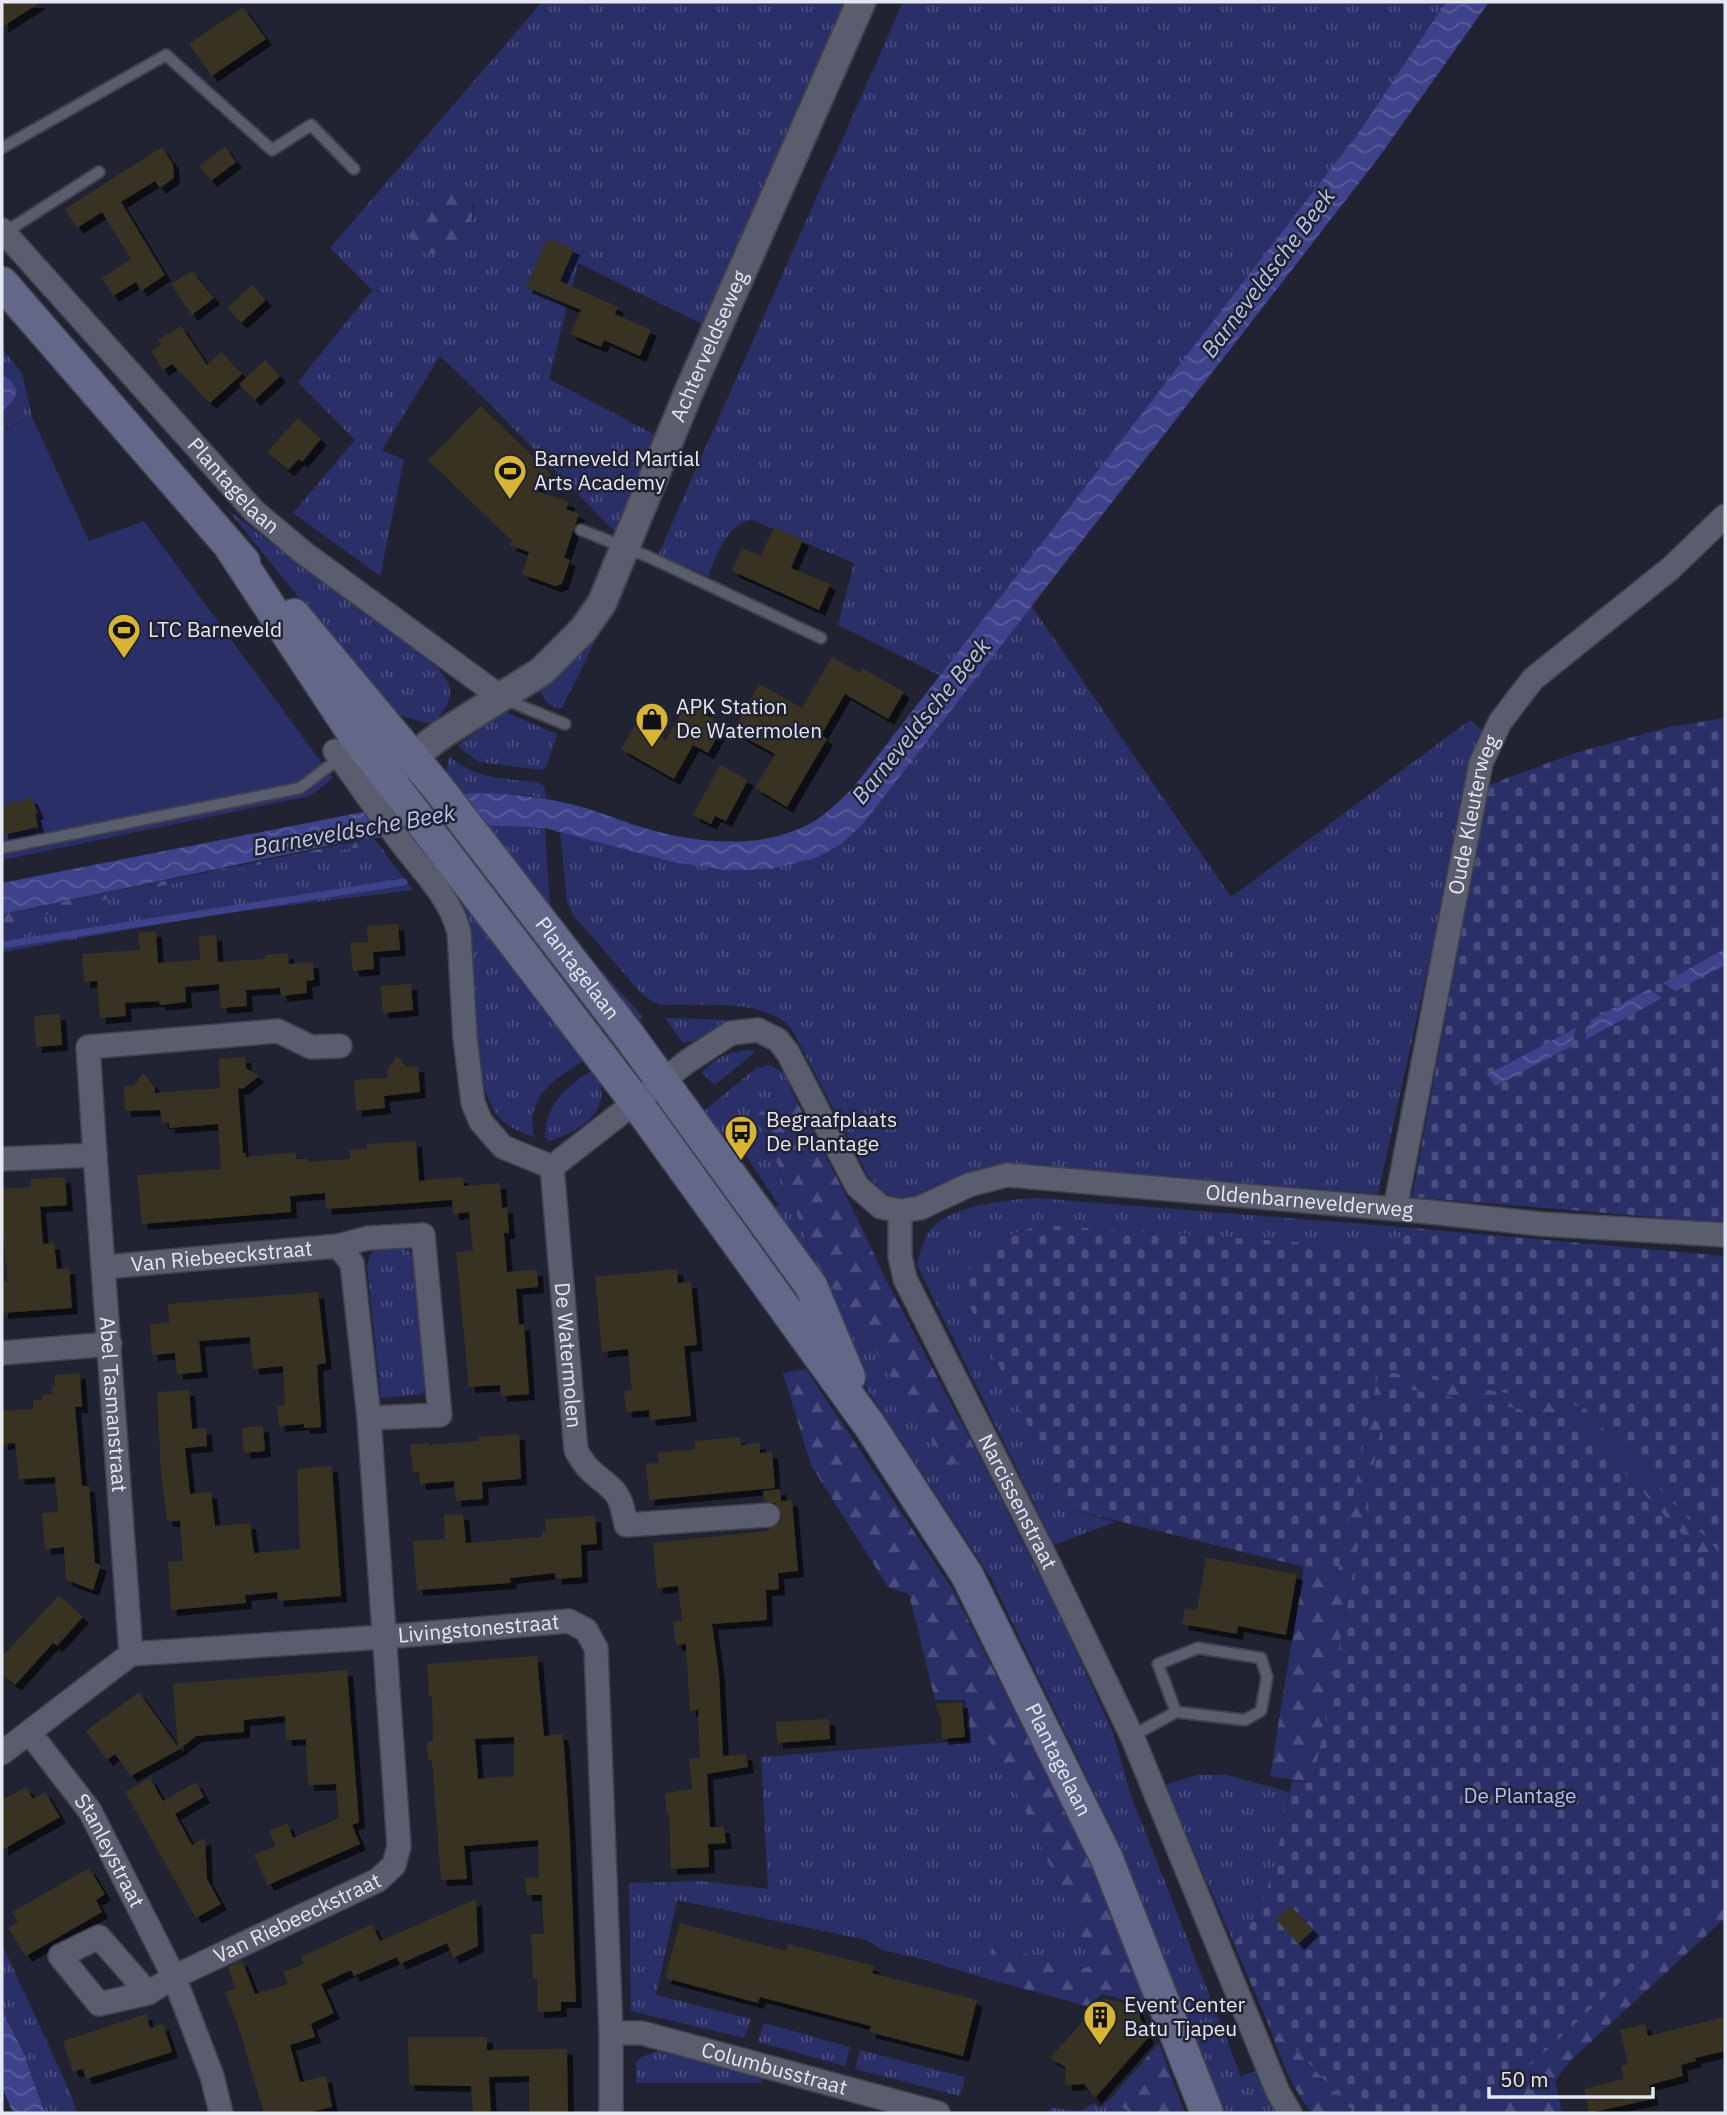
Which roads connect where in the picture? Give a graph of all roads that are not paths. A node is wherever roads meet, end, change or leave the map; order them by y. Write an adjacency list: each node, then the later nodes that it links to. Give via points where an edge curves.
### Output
1 (861, 2): 10 (street, Achterveldseweg, via 690,389)
2 (2, 148): 3 (lane, via 166,55 272,150 311,125)
3 (354, 169)
4 (99, 172): 5 (lane)
5 (3, 231): 12 (street, Plantagelaan, via 254,511)
6 (2, 283): 9 (main road, Plantagelaan)
7 (1725, 516): 24 (street, Oude Kleuterweg, via 1671,568 1533,679 1500,722 1481,763)
8 (581, 530): 10 (lane)
9 (231, 548): 15 (main road, Plantagelaan, via 312,634); 16 (main road, Plantagelaan)
10 (626, 548): 11 (lane); 12 (street, Achterveldseweg, via 602,603 583,630 542,671)
11 (821, 638)
12 (502, 698): 13 (lane); 15 (street, Achterveldseweg)
13 (565, 724)
14 (337, 754): 16 (street, Plantagelaan); 17 (lane, via 300,788)
15 (413, 757): 16 (street, Achterveldseweg); 19 (main road, Plantagelaan)
16 (384, 788): 20 (main road, Plantagelaan, via 436,838); 23 (street, Plantagelaan, via 398,837 438,886 455,918 473,1103 481,1122 503,1147)
17 (2, 848)
18 (340, 1046): 21 (street, Abel Tasmanstraat, via 311,1047 278,1031 88,1047)
19 (662, 1081): 20 (street); 25 (street, via 731,1033 765,1032 790,1056 857,1186 881,1207); 32 (main road, Plantagelaan, via 811,1286)
20 (635, 1101): 23 (street); 32 (main road, Plantagelaan)
21 (95, 1155): 22 (street); 28 (street, Abel Tasmanstraat)
22 (2, 1160)
23 (552, 1167): 33 (street, De Watermolen, via 576,1450 581,1459 616,1493 626,1525)
24 (1395, 1209): 25 (street, Oldenbarnevelderweg, via 1007,1175 968,1185 920,1208); 26 (street, Oldenbarnevelderweg)
25 (900, 1211): 38 (street, Narcissenstraat, via 905,1279)
26 (1725, 1235)
27 (338, 1246): 28 (street, Van Riebeeckstraat); 31 (street, Van Riebeeckstraat, via 352,1263); 31 (street, Van Riebeeckstraat, via 368,1238 424,1235 440,1415)
28 (105, 1267): 29 (street, Abel Tasmanstraat)
29 (110, 1344): 30 (street); 35 (street, Abel Tasmanstraat)
30 (2, 1353)
31 (369, 1418): 34 (street, Van Riebeeckstraat)
32 (870, 1426): 46 (main road, Plantagelaan, via 967,1575 1071,1785 1107,1859)
33 (768, 1514)
34 (384, 1637): 35 (street, Livingstonestraat); 40 (street, Van Riebeeckstraat, via 399,1846 394,1865 378,1880); 42 (street, Livingstonestraat, via 569,1621 586,1630 596,1648)
35 (131, 1654): 37 (street)
36 (1176, 1712): 36 (lane, via 1245,1720 1261,1711 1267,1677 1261,1658 1198,1648 1158,1664); 38 (lane)
37 (29, 1732): 39 (street); 40 (street, Stanleystraat, via 90,1811)
38 (1132, 1736): 47 (street, Narcissenstraat)
39 (2, 1753)
40 (174, 1977): 41 (street); 43 (street, Stanleystraat, via 212,2076)
41 (148, 1993)
42 (611, 2033): 44 (street, Livingstonestraat); 45 (street, Columbusstraat, via 642,2033)
43 (221, 2113)
44 (611, 2113)
45 (938, 2113)
46 (1207, 2113)
47 (1290, 2113)

